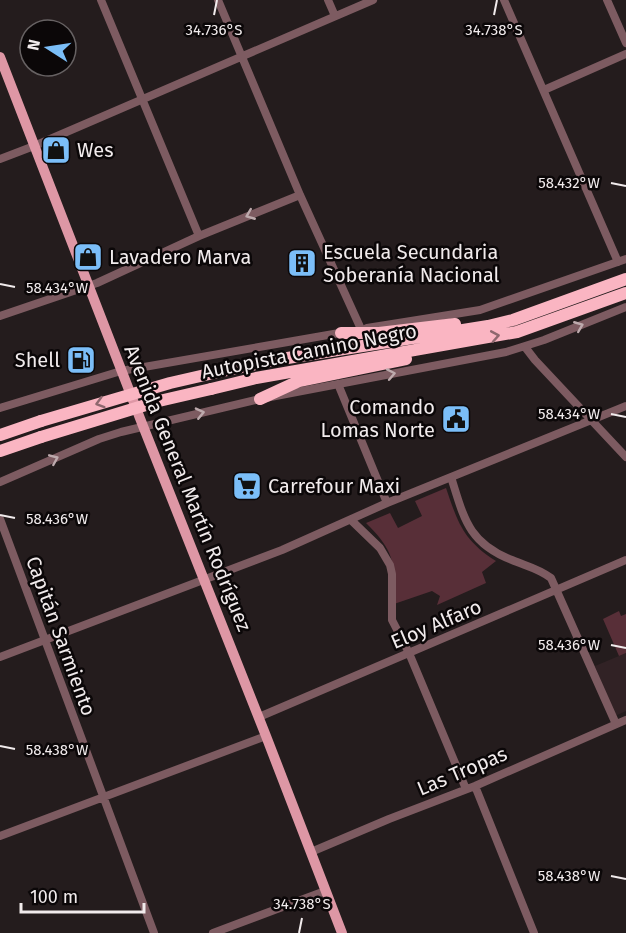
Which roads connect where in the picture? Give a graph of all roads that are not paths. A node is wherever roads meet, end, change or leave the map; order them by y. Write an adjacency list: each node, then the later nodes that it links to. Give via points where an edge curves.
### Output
1 (101, 0): 13 (street)
2 (218, 0): 11 (street)
3 (328, 0): 7 (street)
4 (373, 0): 7 (street)
5 (504, 0): 12 (street)
6 (608, 0): 8 (street)
7 (335, 16): 11 (street)
8 (626, 43)
9 (626, 54): 12 (street)
10 (0, 57): 14 (main road, Avenida General Martín Rodríguez)
11 (242, 57): 13 (street); 16 (street)
12 (544, 90): 18 (street)
13 (143, 100): 14 (street); 17 (street)
14 (34, 146): 15 (street); 20 (main road, Avenida General Martín Rodríguez)
15 (0, 159)
16 (300, 195): 17 (street, one-way to 17); 25 (street)
17 (200, 236): 20 (street)
18 (622, 261): 25 (street, via 480,310)
19 (626, 279): 24 (highway, Autopista Camino Negro)
20 (88, 285): 23 (street); 29 (main road, Avenida General Martín Rodríguez)
21 (626, 293): 27 (highway, Autopista Camino Negro, one-way to 21, via 529,328)
22 (626, 307): 28 (street, one-way to 22)
23 (0, 316)
24 (513, 320): 26 (highway); 36 (highway, Autopista Camino Negro, one-way to 36, bridge, via 218,372)
25 (361, 329): 26 (street)
26 (341, 333): 29 (street)
27 (461, 342): 31 (highway, via 446,350 299,381); 37 (highway, Autopista Camino Negro, bridge, via 256,378 159,401)
28 (525, 347): 30 (street, one-way to 28); 34 (street)
29 (121, 371): 33 (street); 35 (main road, Avenida General Martín Rodríguez)
30 (338, 384): 31 (street); 41 (street)
31 (260, 399): 35 (street, one-way to 31)
32 (626, 406): 34 (street)
33 (0, 408)
34 (593, 419): 38 (street); 39 (street)
35 (143, 426): 40 (street, one-way to 35, via 99,439); 45 (main road, Avenida General Martín Rodríguez)
36 (0, 435)
37 (0, 451)
38 (626, 457)
39 (451, 477): 41 (street); 46 (street, via 461,512 479,540 496,552 542,571)
40 (0, 482)
41 (387, 503): 43 (street)
42 (0, 519): 47 (street, Capitán Sarmiento)
43 (351, 520): 45 (street); 48 (street, via 380,548 390,565 392,620)
44 (626, 560): 46 (street, Eloy Alfaro)
45 (205, 580): 47 (street); 50 (main road, Avenida General Martín Rodríguez)
46 (557, 589): 48 (street, Eloy Alfaro); 52 (street)
47 (46, 640): 49 (street); 55 (street, Capitán Sarmiento)
48 (409, 653): 50 (street, Eloy Alfaro); 54 (street)
49 (0, 657)
50 (258, 717): 53 (main road, Avenida General Martín Rodríguez)
51 (626, 720): 52 (street, Las Tropas)
52 (616, 724): 54 (street, Las Tropas)
53 (267, 736): 55 (street); 57 (main road, Avenida General Martín Rodríguez)
54 (470, 787): 57 (street, Las Tropas); 62 (street)
55 (104, 798): 56 (street); 59 (street, Capitán Sarmiento)
56 (0, 836)
57 (311, 852): 58 (main road, Avenida General Martín Rodríguez)
58 (325, 891): 60 (street); 61 (main road, Avenida General Martín Rodríguez)
59 (154, 933)
60 (213, 933)
61 (342, 933)
62 (534, 933)

